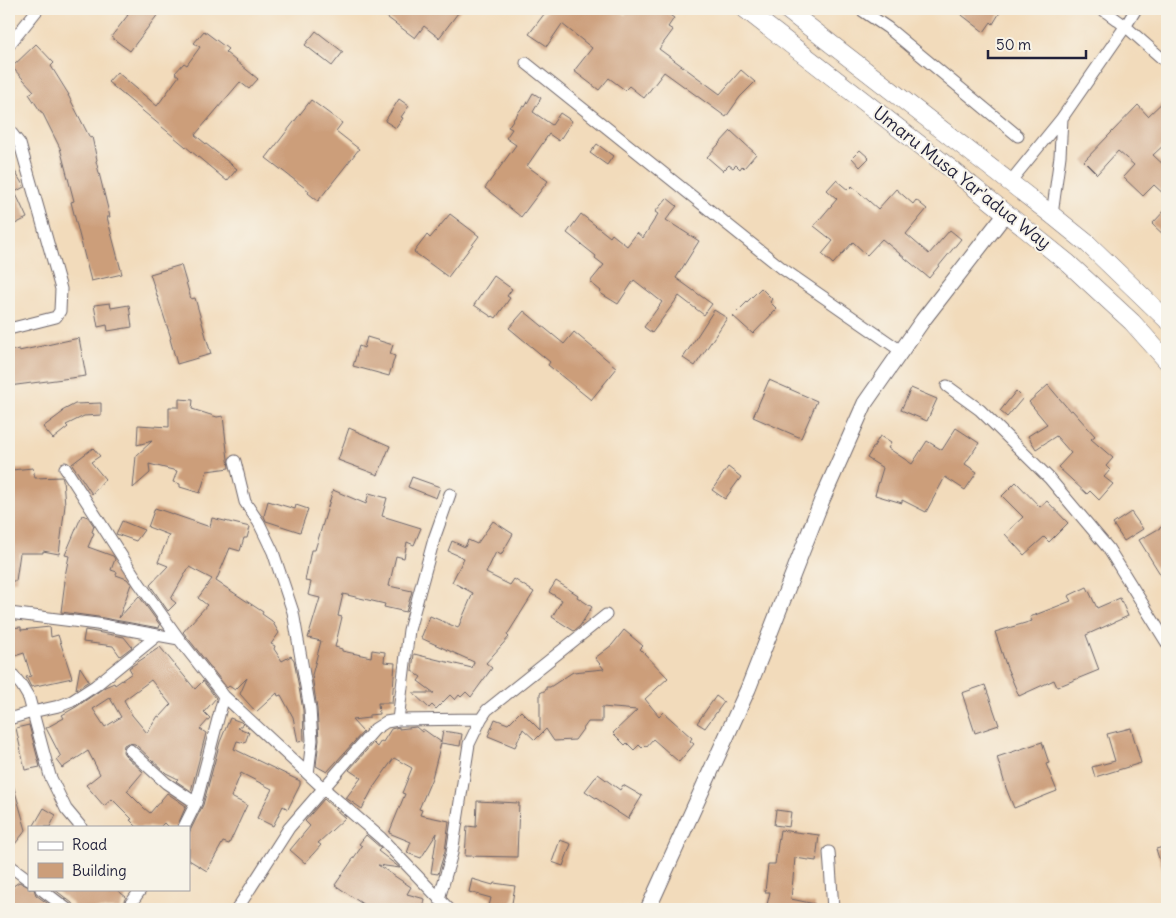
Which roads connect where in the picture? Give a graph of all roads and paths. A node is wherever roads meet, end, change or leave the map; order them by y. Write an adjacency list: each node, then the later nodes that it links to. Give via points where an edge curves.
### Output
1 (38, 9): 8 (street)
2 (745, 9): 15 (main road, Umaru Musa Yar'adua Way)
3 (786, 9): 14 (main road, Umaru Musa Yar'adua Way)
4 (860, 9): 13 (street, via 888,28)
5 (1102, 9): 7 (street)
6 (1136, 9): 7 (street)
7 (1125, 27): 10 (street); 11 (street)
8 (9, 44)
9 (526, 63): 21 (street, via 783,269)
10 (1167, 63)
11 (1062, 118): 16 (street); 18 (street)
12 (9, 130): 20 (street, via 20,144 61,289 60,311 56,317)
13 (1018, 136)
14 (970, 152): 15 (main road); 16 (main road, Umaru Musa Yar'adua Way)
15 (955, 172): 17 (main road, Umaru Musa Yar'adua Way)
16 (1010, 182): 18 (main road, Umaru Musa Yar'adua Way)
17 (1006, 213): 21 (street); 22 (main road, Umaru Musa Yar'adua Way, via 1069,264 1132,322)
18 (1052, 215): 19 (main road, Umaru Musa Yar'adua Way, via 1088,244)
19 (1167, 320)
20 (9, 328)
21 (901, 351): 54 (street, via 865,403 822,500 748,689)
22 (1167, 361)
23 (947, 386): 31 (street, via 980,410 1042,472 1108,548)
24 (235, 461): 39 (street, via 245,502 273,552 293,612 310,709 312,740)
25 (65, 468): 30 (street, via 139,584)
26 (450, 494): 37 (street, via 434,538 409,630)
27 (9, 613): 29 (street)
28 (606, 615): 36 (street, via 487,710)
29 (158, 635): 30 (street); 34 (street, via 72,701)
30 (179, 639): 33 (street)
31 (1167, 643)
32 (9, 670): 34 (street, via 25,692)
33 (224, 696): 39 (street); 41 (street)
34 (32, 712): 35 (street); 42 (street, via 50,776 66,809)
35 (9, 719)
36 (481, 719): 37 (street); 49 (street, via 469,744 452,853)
37 (398, 720): 40 (street, via 386,722 375,729)
38 (130, 750): 41 (street, via 166,783)
39 (308, 774): 40 (street)
40 (323, 788): 49 (street, via 381,838); 52 (street, via 288,828)
41 (196, 803): 43 (street)
42 (81, 826)
43 (184, 826)
44 (829, 852): 55 (street)
45 (9, 866): 46 (street)
46 (28, 879)
47 (42, 890): 50 (street)
48 (140, 890): 51 (street)
49 (439, 899): 53 (street)
50 (67, 909)
51 (127, 909)
52 (237, 909)
53 (449, 909)
54 (648, 909)
55 (833, 909)

